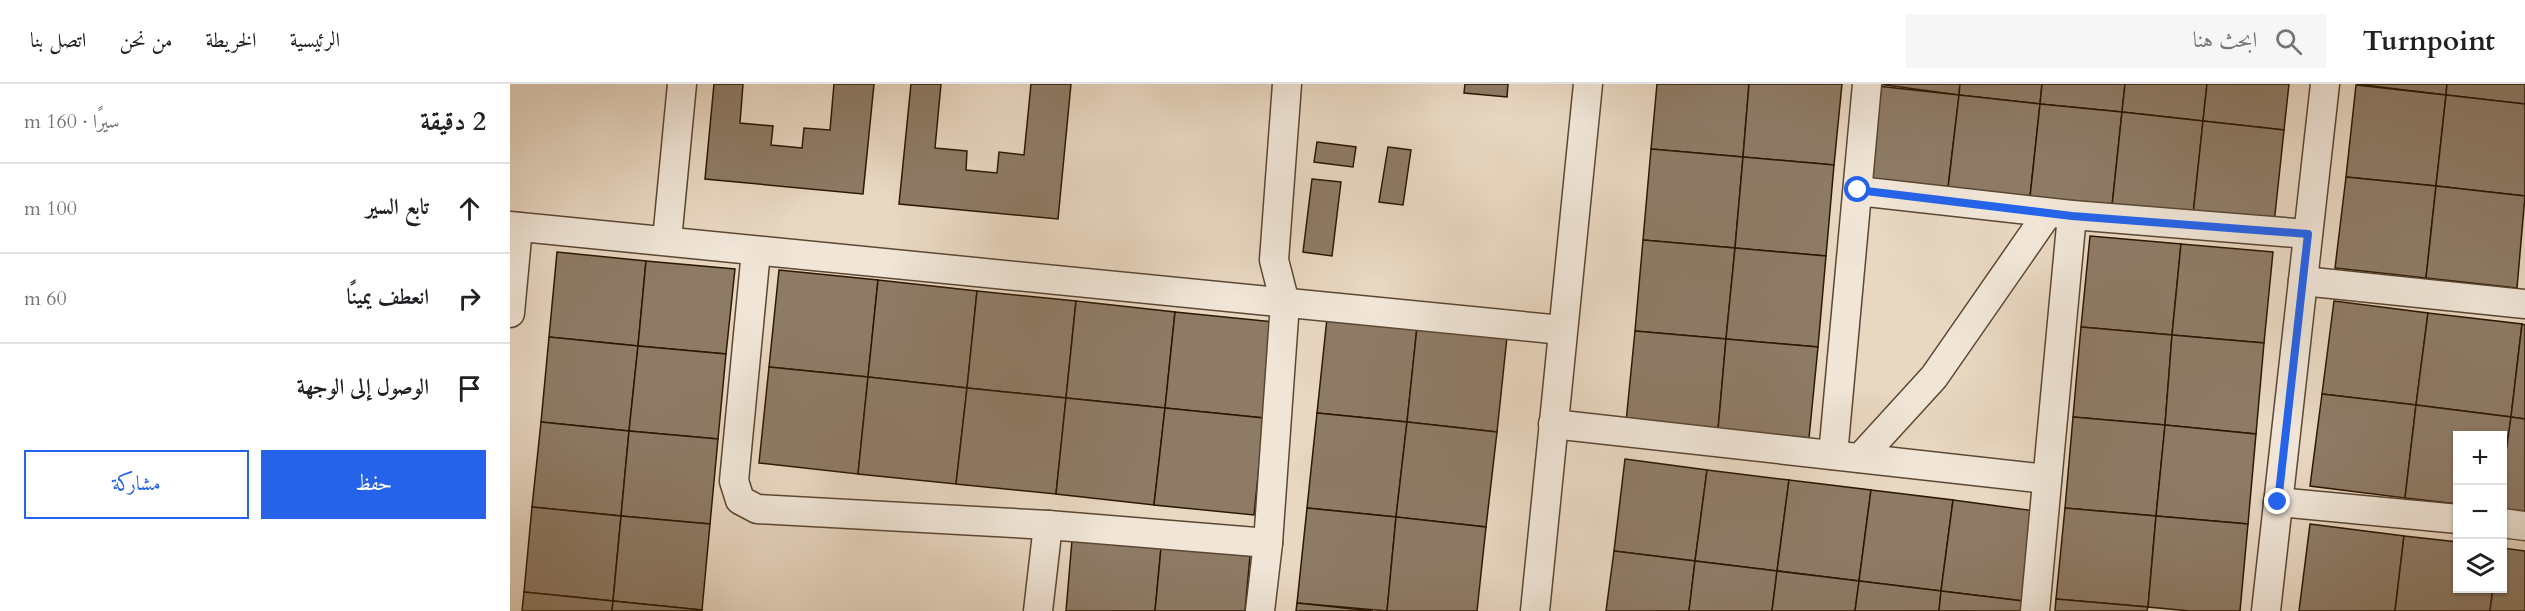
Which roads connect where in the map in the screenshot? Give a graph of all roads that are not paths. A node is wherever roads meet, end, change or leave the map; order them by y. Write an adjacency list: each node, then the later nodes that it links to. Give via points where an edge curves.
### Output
1 (682, 84): 10 (street)
2 (1287, 84): 13 (street, via 1274,260)
3 (1588, 84): 16 (street)
4 (1867, 84): 6 (street)
5 (2325, 84): 9 (street)
6 (1858, 190): 7 (street); 18 (street)
7 (2060, 214): 9 (street); 18 (street, via 1934,377); 19 (street)
8 (514, 227): 10 (street); 15 (street)
9 (2308, 234): 12 (street)
10 (667, 240): 11 (street)
11 (756, 251): 13 (street); 23 (street, via 734,481 740,500 757,509)
12 (2303, 281): 14 (street); 20 (street)
13 (1285, 303): 16 (street); 25 (street)
14 (2525, 304)
15 (510, 313)
16 (1562, 330): 17 (street)
17 (1553, 424): 18 (street); 28 (street)
18 (1846, 457): 19 (street)
19 (2047, 479): 29 (street)
20 (2278, 502): 21 (street); 30 (street)
21 (2453, 519)
22 (2507, 524): 24 (street)
23 (1048, 525): 25 (street); 26 (street)
24 (2525, 526)
25 (1268, 543): 27 (street)
26 (1038, 611)
27 (1260, 611)
28 (1535, 611)
29 (2035, 611)
30 (2266, 611)

